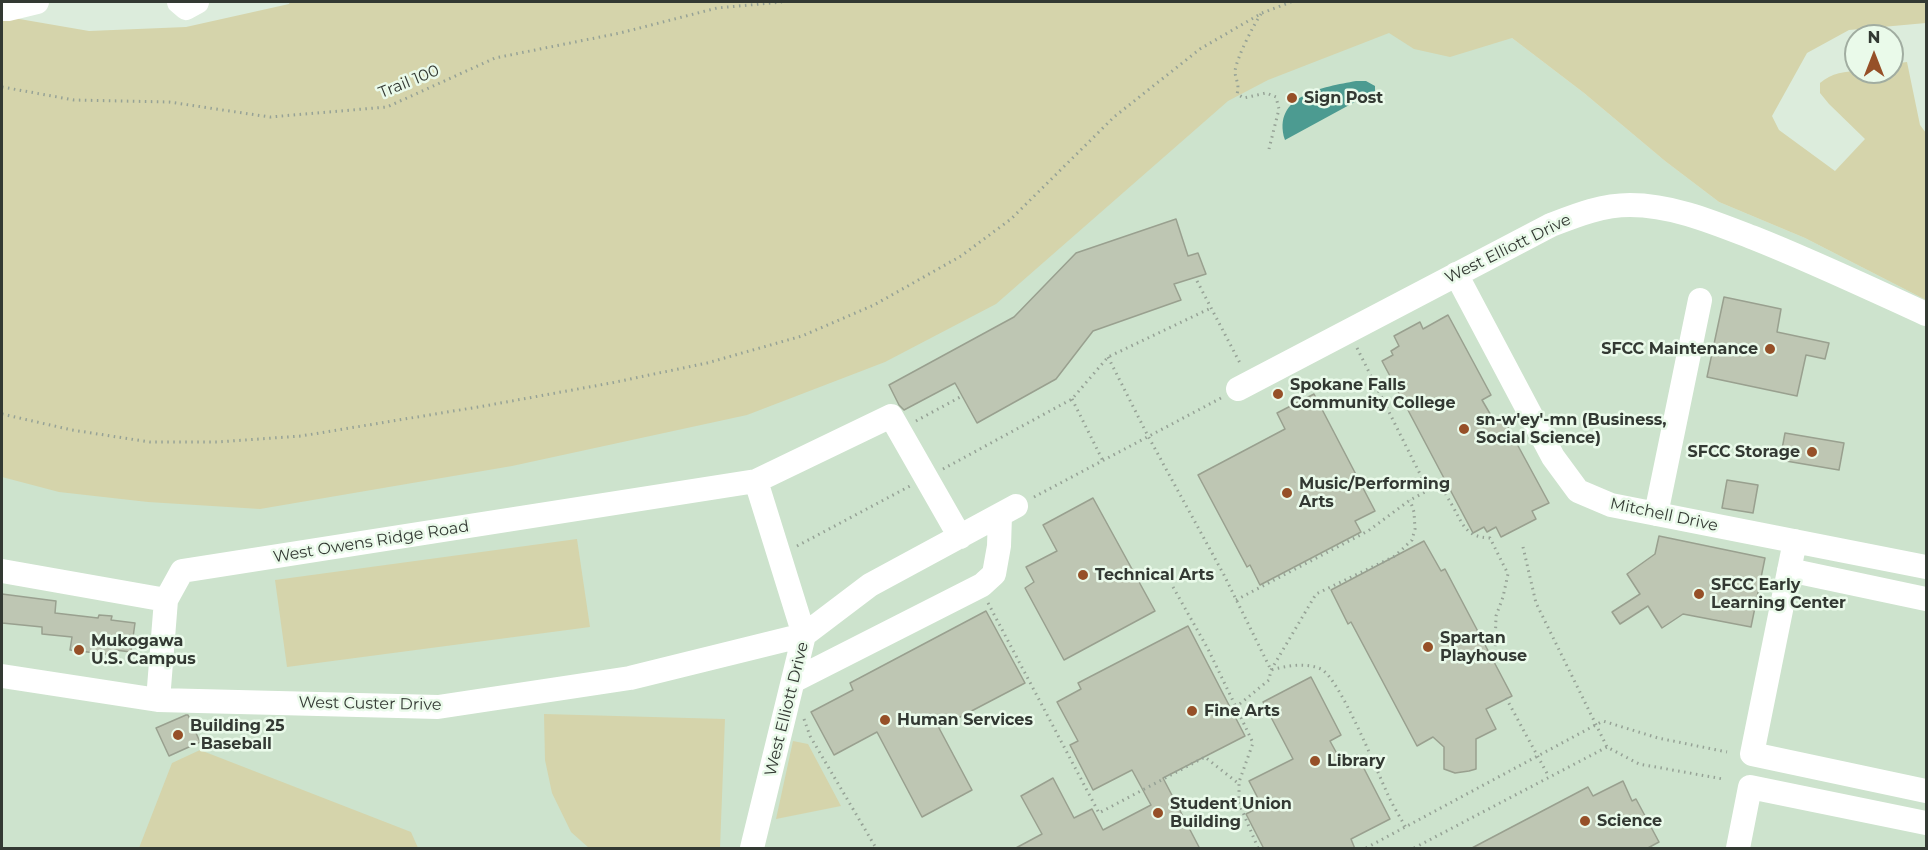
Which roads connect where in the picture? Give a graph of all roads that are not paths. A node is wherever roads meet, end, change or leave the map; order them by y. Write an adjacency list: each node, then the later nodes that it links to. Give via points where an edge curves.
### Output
1 (37, 2): 4 (street)
2 (179, 2): 3 (street, via 186,8)
3 (197, 2)
4 (2, 9)
5 (1456, 274): 7 (street, West Elliott Drive, via 1551,225 1584,212 1631,205 1702,219 1746,235); 8 (street, West Elliott Drive); 10 (street, Mitchell Drive, via 1553,457 1578,491 1611,505)
6 (1701, 300): 10 (street)
7 (1926, 314)
8 (1246, 385)
9 (756, 481): 11 (street, via 891,416); 17 (street, West Owens Ridge Road, via 182,571); 18 (street)
10 (1656, 514): 12 (street, Mitchell Drive)
11 (960, 537): 18 (street, West Elliott Drive, via 870,585); 20 (street, West Elliott Drive, via 1008,511 994,574 982,585)
12 (1795, 541): 13 (street, Mitchell Drive); 14 (street)
13 (1926, 567)
14 (1789, 570): 16 (street); 22 (street, via 1752,754)
15 (2, 571): 17 (street)
16 (1926, 599)
17 (166, 600): 21 (street)
18 (804, 635): 20 (street, West Elliott Drive); 21 (street, West Custer Drive, via 630,678 438,707)
19 (2, 676): 21 (street, West Custer Drive)
20 (793, 681): 24 (street, West Elliott Drive)
21 (158, 700)
22 (1926, 791)
23 (1926, 823): 25 (street, via 1750,787)
24 (752, 849)
25 (1738, 849)

